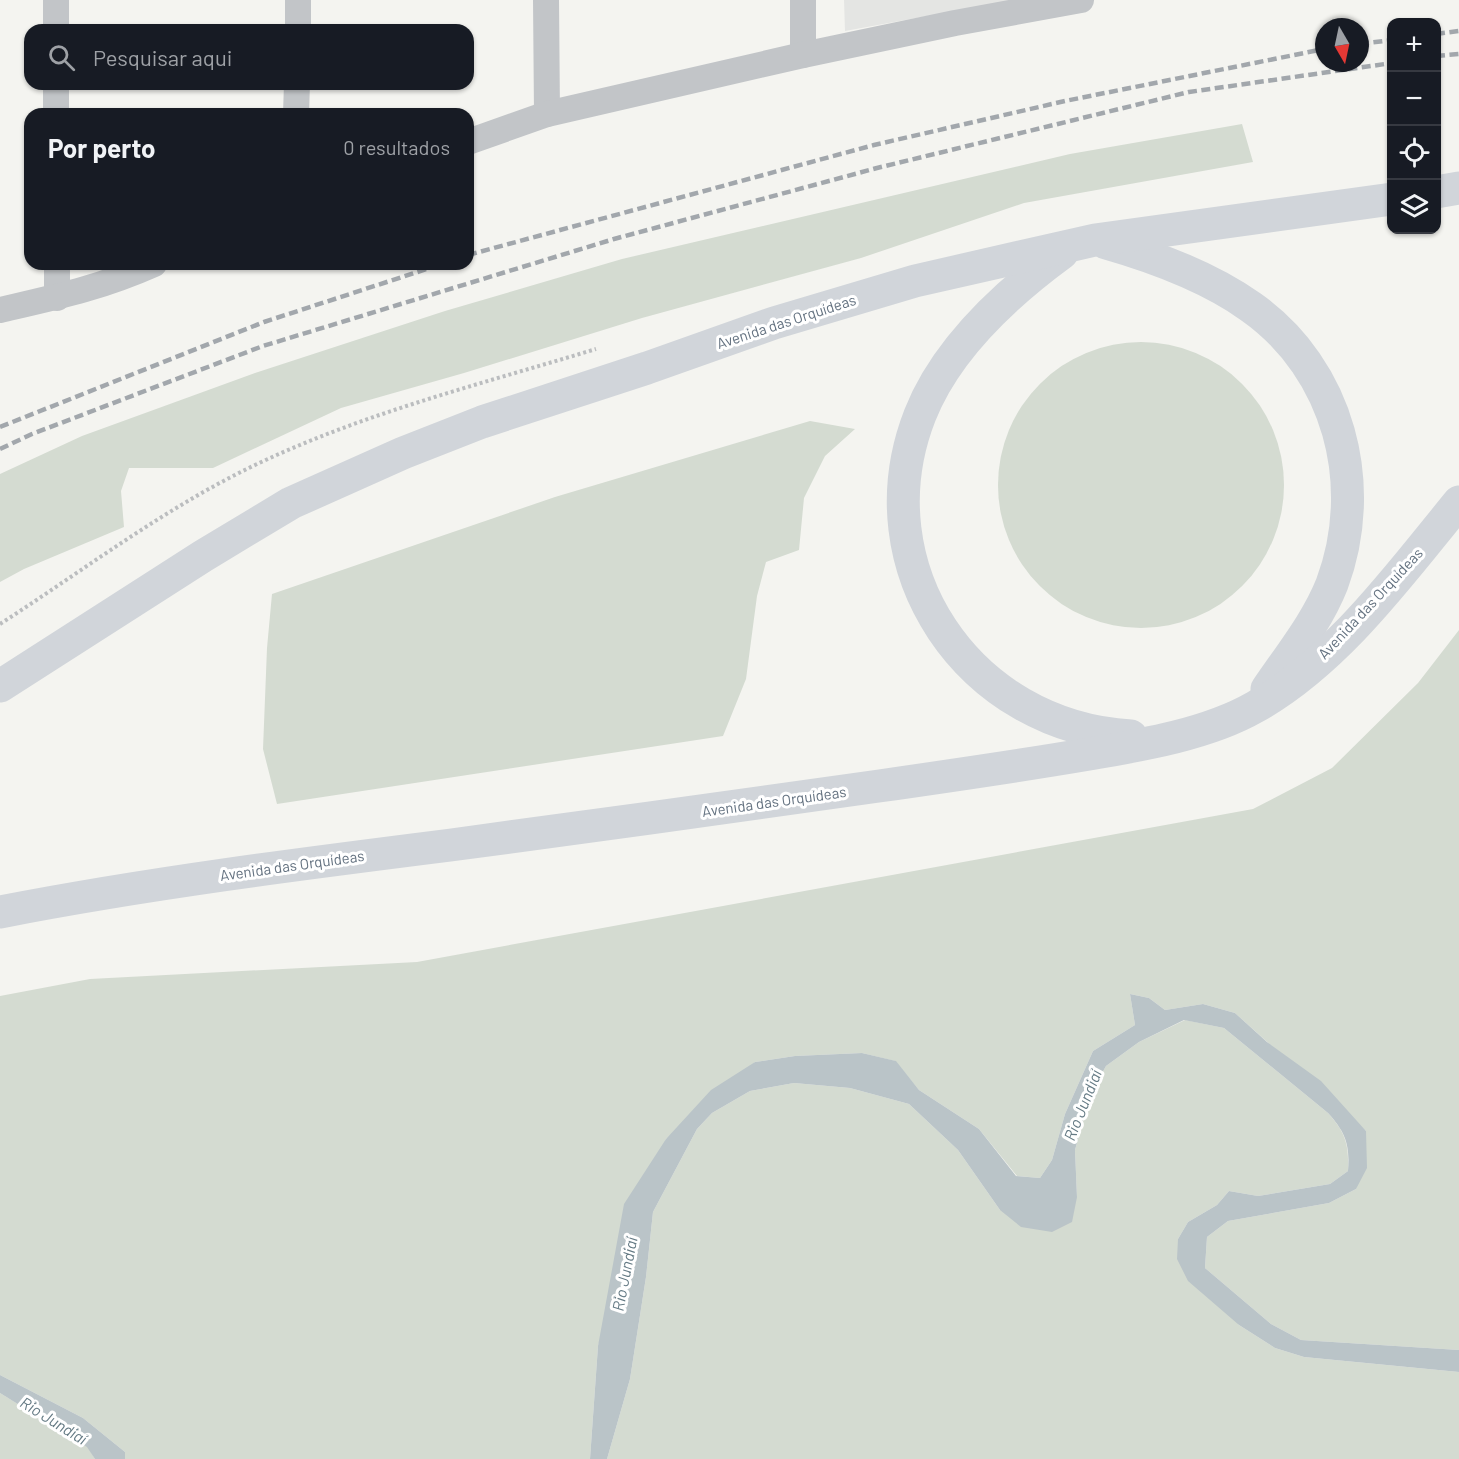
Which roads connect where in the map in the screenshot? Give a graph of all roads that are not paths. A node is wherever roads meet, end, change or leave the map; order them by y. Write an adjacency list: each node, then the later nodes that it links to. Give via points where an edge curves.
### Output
1 (56, 0): 6 (street)
2 (298, 0): 7 (street)
3 (546, 0): 13 (street)
4 (803, 0): 8 (street)
5 (1081, 0): 8 (street)
6 (56, 24)
7 (298, 24)
8 (803, 56): 13 (street)
9 (56, 90): 11 (street)
10 (297, 90): 12 (street)
11 (56, 108)
12 (296, 108)
13 (547, 114): 14 (street)
14 (474, 140)
15 (1459, 188): 16 (main road)
16 (1441, 191)
17 (1387, 200): 18 (main road, Avenida das Orquídeas)
18 (1083, 243): 24 (main road, Avenida das Orquídeas, via 915,281 774,323 482,422 403,453 291,503); 25 (main road, via 1141,254 1220,288 1252,307 1304,359 1337,424 1348,497 1337,569 1313,621); 26 (main road, via 1026,280 998,306 951,360 929,395 914,433 905,473 904,514 910,555 922,594 942,630 975,670 1015,701 1052,720 1092,732 1154,736)
19 (57, 270): 21 (street)
20 (140, 270): 21 (street)
21 (57, 298): 22 (street)
22 (0, 310)
23 (1459, 502): 25 (main road, Avenida das Orquídeas, via 1339,641 1287,686)
24 (0, 686)
25 (1254, 707): 26 (main road, Avenida das Orquídeas)
26 (1194, 730): 27 (main road, Avenida das Orquídeas, via 1140,745 1006,768 194,878)
27 (0, 912)

